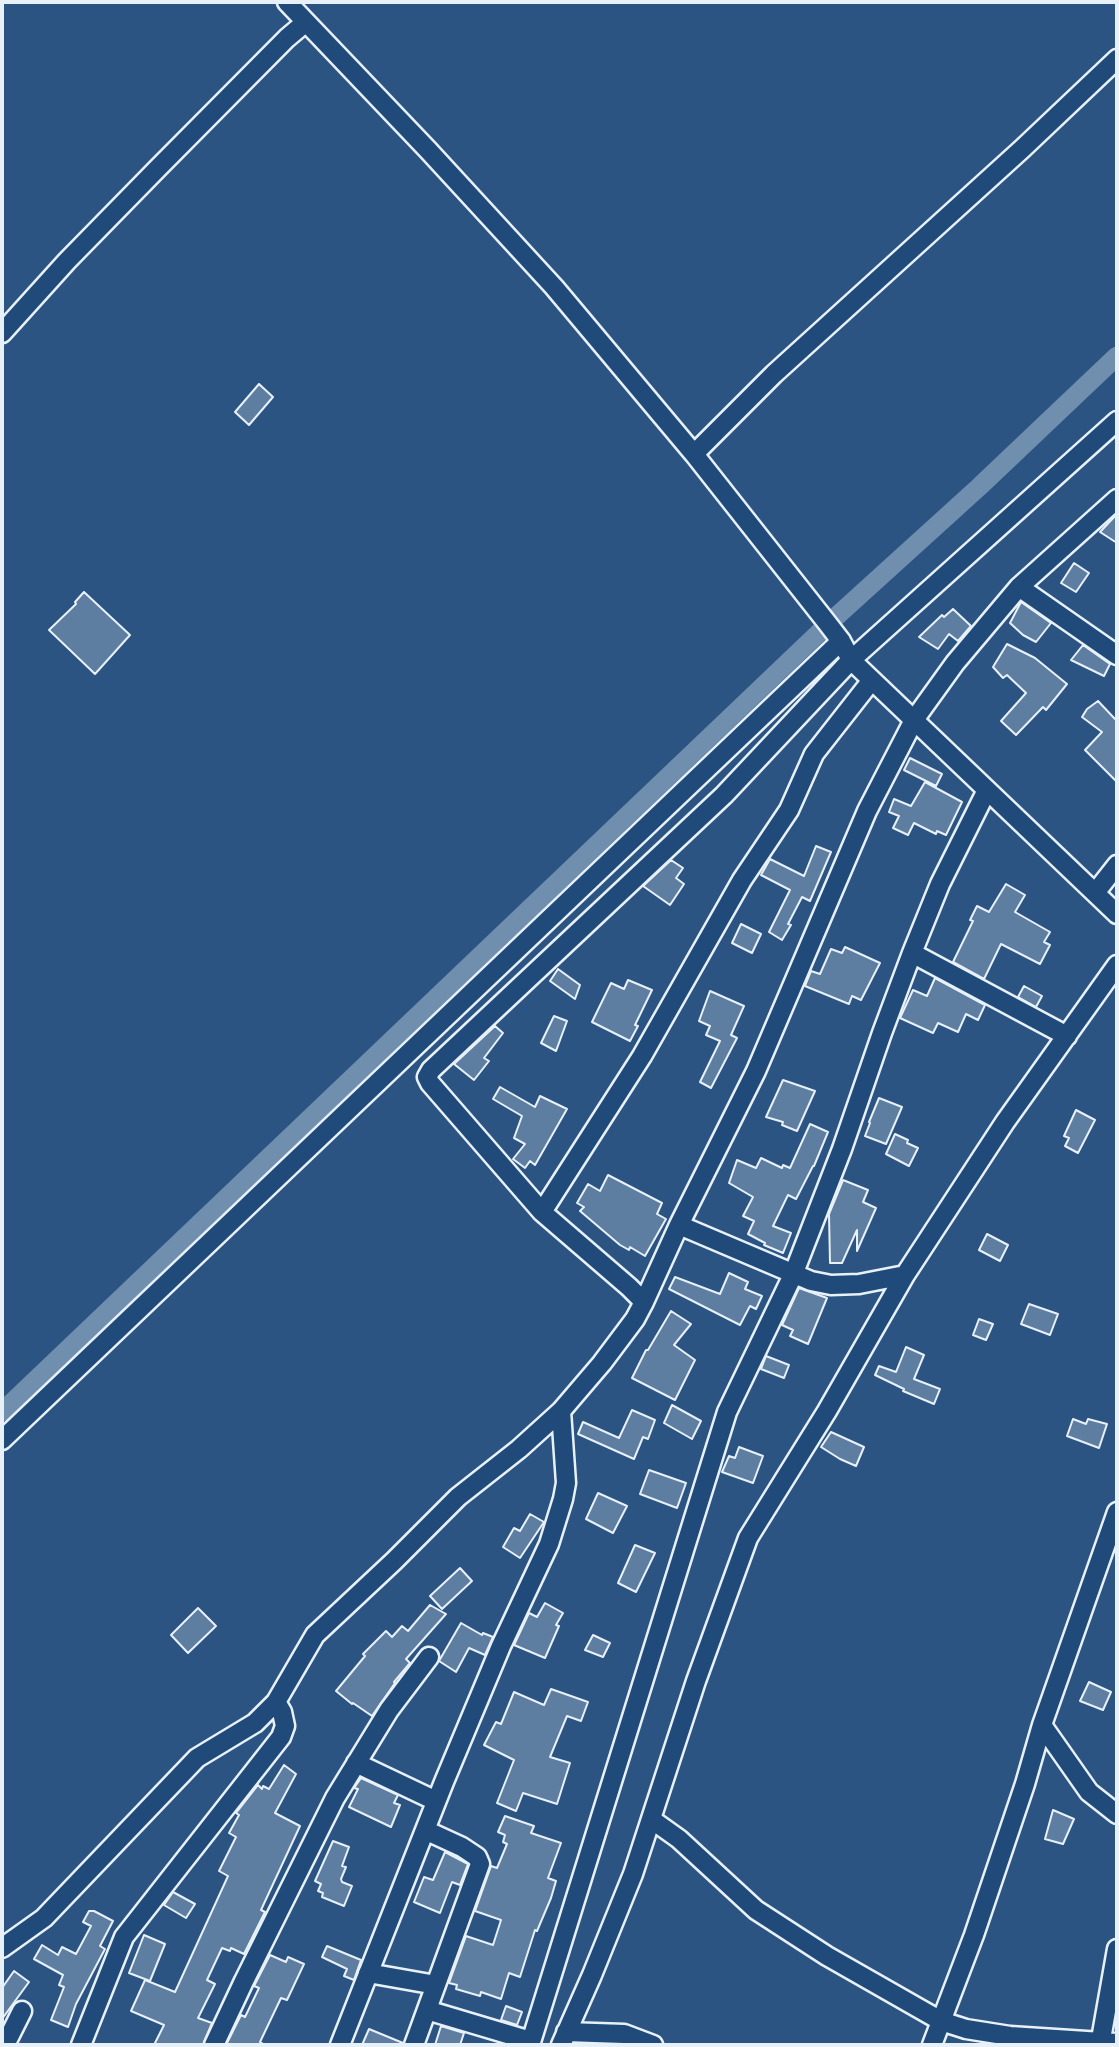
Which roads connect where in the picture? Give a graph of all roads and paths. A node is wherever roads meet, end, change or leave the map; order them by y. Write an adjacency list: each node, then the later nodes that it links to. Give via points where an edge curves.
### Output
1 (287, 2): 2 (street)
2 (306, 22): 4 (street, via 149,176); 6 (street, via 554,287)
3 (1117, 59): 6 (street, via 774,374)
4 (2, 334)
5 (1117, 421): 11 (street)
6 (695, 454): 9 (street)
7 (1115, 505): 8 (street)
8 (1018, 587): 10 (street); 13 (street)
9 (841, 641): 11 (street); 27 (street)
10 (1117, 655)
11 (851, 660): 12 (street); 21 (street, via 724,795 427,1077)
12 (872, 680): 13 (street); 21 (street, via 814,754 789,810 742,880 642,1056)
13 (914, 720): 14 (street); 22 (street, via 867,811 755,1071)
14 (988, 790): 16 (street); 18 (street, via 940,884)
15 (1117, 865): 16 (street)
16 (1095, 893): 17 (street)
17 (1117, 915)
18 (912, 953): 20 (street); 23 (street)
19 (1117, 965): 20 (street)
20 (1067, 1036): 24 (street, via 1004,1122)
21 (542, 1212): 25 (street)
22 (679, 1225): 23 (street); 25 (street)
23 (793, 1275): 24 (street, via 831,1285); 45 (street, via 727,1412)
24 (905, 1275): 35 (street, via 748,1538)
25 (644, 1302): 26 (street, via 602,1363)
26 (561, 1411): 30 (street, via 458,1497 315,1635); 33 (street, via 564,1499 549,1544)
27 (2, 1440)
28 (1117, 1512): 31 (street)
29 (429, 1657): 32 (street)
30 (276, 1702): 37 (street, via 255,1723 197,1758 44,1918); 48 (street, via 285,1726 281,1737 124,1937)
31 (1042, 1725): 34 (street, via 1089,1793); 43 (street)
32 (356, 1763): 33 (street); 49 (street)
33 (436, 1801): 36 (street)
34 (1117, 1814)
35 (651, 1819): 43 (street, via 756,1910); 44 (street)
36 (425, 1830): 39 (street); 40 (street, via 462,1847 480,1864)
37 (2, 1948)
38 (1117, 1949): 46 (street)
39 (368, 1973): 40 (street); 50 (street)
40 (436, 1985): 41 (street)
41 (427, 2010): 45 (street); 51 (street)
42 (22, 2011): 47 (street)
43 (941, 2021): 46 (street, via 1010,2036); 53 (street)
44 (564, 2039): 52 (street, via 624,2034)
45 (531, 2043)
46 (1106, 2043)
47 (5, 2045)
48 (81, 2045)
49 (214, 2045)
50 (340, 2045)
51 (414, 2045)
52 (653, 2045)
53 (932, 2045)

